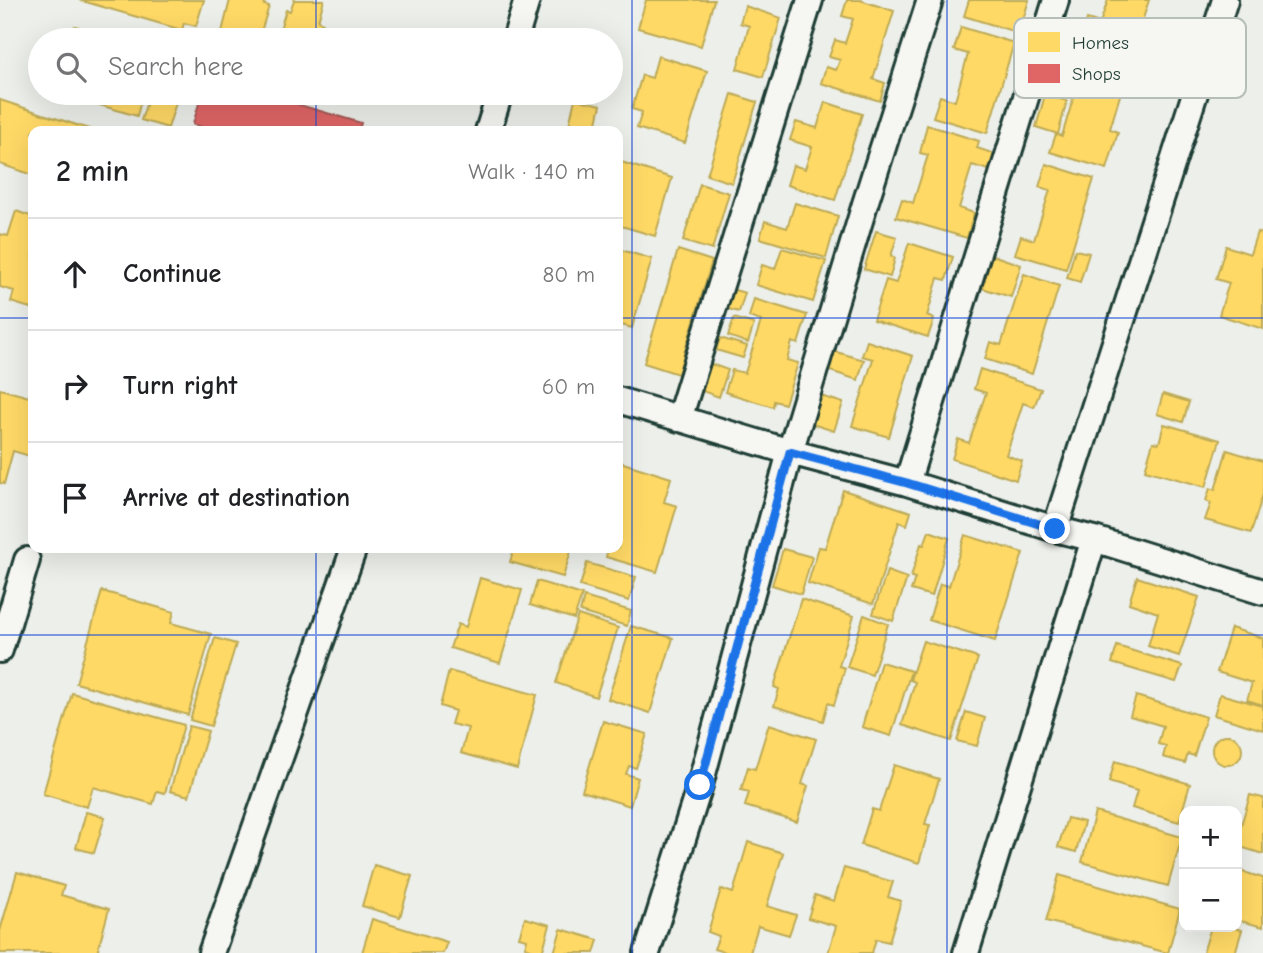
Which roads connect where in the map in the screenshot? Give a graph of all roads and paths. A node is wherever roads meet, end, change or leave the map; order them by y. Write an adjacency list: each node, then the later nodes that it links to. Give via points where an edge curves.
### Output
1 (527, 0): 8 (street)
2 (810, 0): 14 (street)
3 (930, 0): 15 (street)
4 (1056, 0): 6 (street)
5 (1225, 0): 7 (street)
6 (1050, 18)
7 (1219, 18)
8 (519, 28)
9 (1026, 98): 16 (street)
10 (1194, 98): 17 (street)
11 (496, 105): 12 (street)
12 (490, 126)
13 (623, 402): 14 (street)
14 (679, 419): 15 (street)
15 (790, 452): 16 (street); 24 (street, via 700,785)
16 (907, 483): 17 (street)
17 (1055, 529): 18 (street)
18 (1094, 539): 21 (street); 25 (street)
19 (352, 553): 23 (street)
20 (27, 560): 22 (street)
21 (1263, 592)
22 (0, 650)
23 (211, 953)
24 (647, 953)
25 (966, 953)

